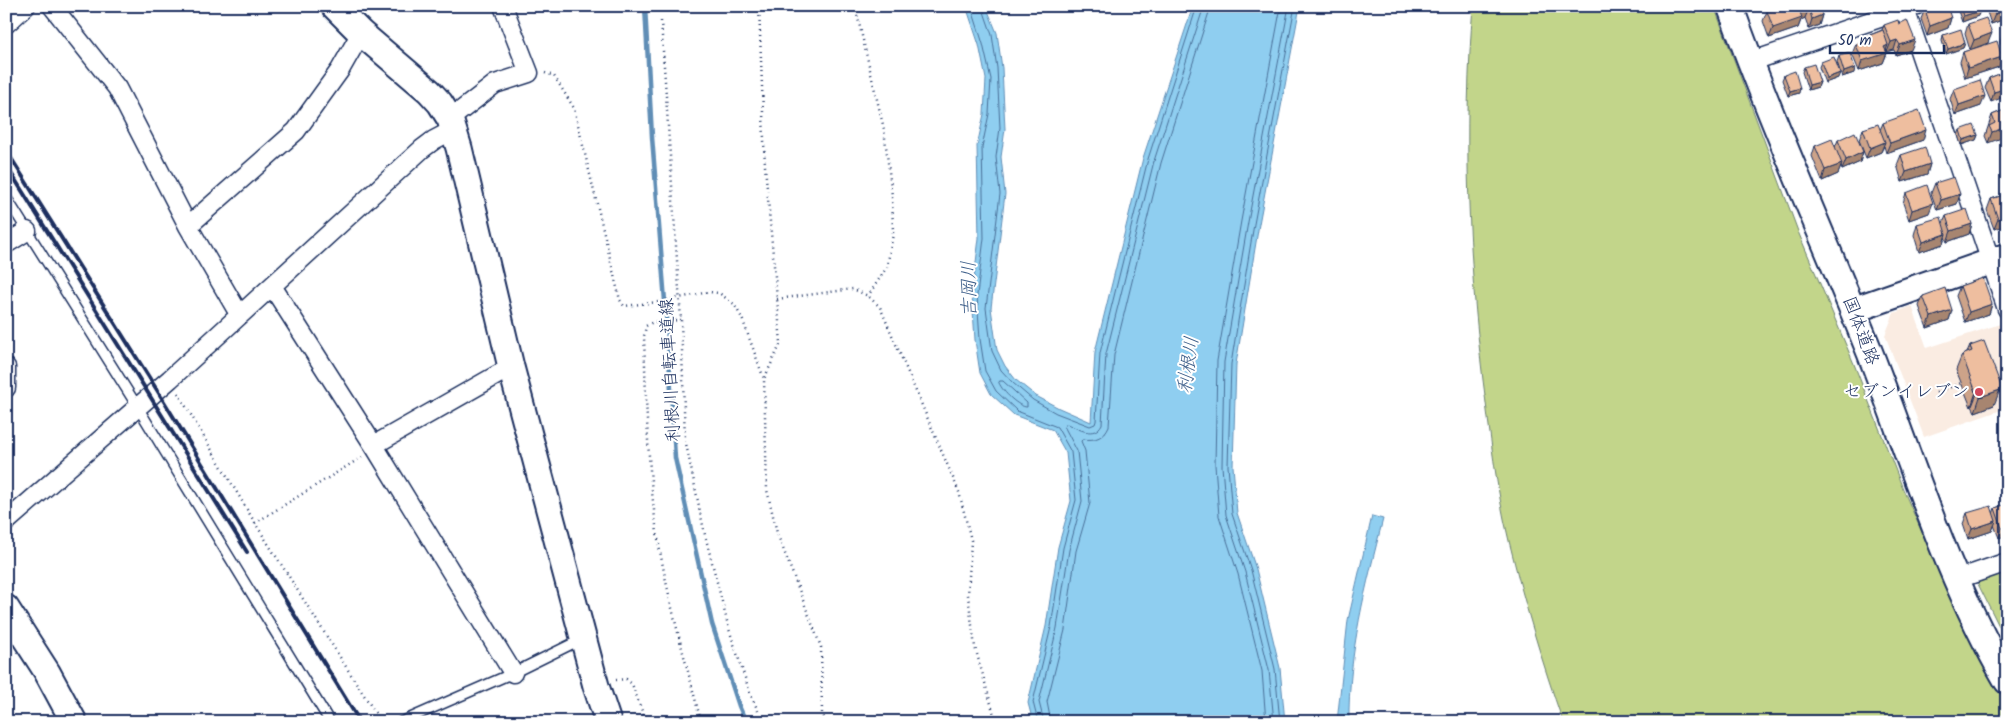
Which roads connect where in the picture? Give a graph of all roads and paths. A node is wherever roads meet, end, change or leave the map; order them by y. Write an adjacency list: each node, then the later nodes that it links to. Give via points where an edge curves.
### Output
1 (26, 6): 10 (street)
2 (52, 6): 16 (street, via 117,88)
3 (334, 6): 11 (street)
4 (503, 6): 13 (street)
5 (660, 6): 22 (path, 利根川自転車道線)
6 (759, 6): 23 (path, via 765,166)
7 (855, 6): 21 (path, via 884,129 892,196 893,234 887,267)
8 (1730, 6): 12 (street, 国体道路)
9 (1908, 7): 12 (street); 19 (street)
10 (6, 24)
11 (361, 33): 14 (street, via 430,91); 16 (street, via 340,70 296,131)
12 (1750, 62): 25 (street, 国体道路)
13 (528, 73): 14 (street, via 496,84); 22 (path, via 548,72 554,76 574,108 624,306)
14 (452, 125): 20 (street); 29 (street)
15 (6, 197): 17 (lane)
16 (188, 226): 26 (street)
17 (27, 231): 18 (street); 35 (lane)
18 (6, 244)
19 (1999, 259): 24 (street); 25 (street)
20 (272, 286): 26 (street); 36 (street)
21 (868, 296): 23 (path, via 853,289); 46 (path, via 880,307 959,492 971,540 968,596 975,647)
22 (680, 297): 27 (path, 利根川自転車道線); 31 (path, via 719,293 734,304)
23 (777, 299): 31 (path, via 781,343)
24 (2007, 309)
25 (1853, 310): 40 (street, 国体道路)
26 (239, 314): 30 (street)
27 (681, 320): 53 (path, via 653,322 646,326 648,436 654,511 666,577); 54 (path, 利根川自転車道線, via 685,439 729,629)
28 (6, 367): 33 (street)
29 (511, 367): 36 (street); 42 (street)
30 (170, 378): 35 (street); 38 (path)
31 (764, 379): 55 (path, via 767,490 777,533 821,647 822,713)
32 (1961, 383): 34 (path)
33 (6, 388)
34 (1936, 393)
35 (137, 406): 37 (street); 48 (lane)
36 (375, 447): 38 (path); 43 (street)
37 (6, 522)
38 (255, 523): 49 (path)
39 (2007, 562): 40 (street)
40 (1955, 580): 45 (street, 国体道路)
41 (6, 608): 47 (street)
42 (585, 638): 43 (lane); 51 (street)
43 (513, 673): 50 (lane)
44 (614, 680): 52 (path, via 626,679 632,684)
45 (2007, 681)
46 (994, 721)
47 (74, 722)
48 (330, 722)
49 (381, 722)
50 (401, 722)
51 (608, 722)
52 (646, 722)
53 (703, 722)
54 (763, 722)
55 (826, 722)

